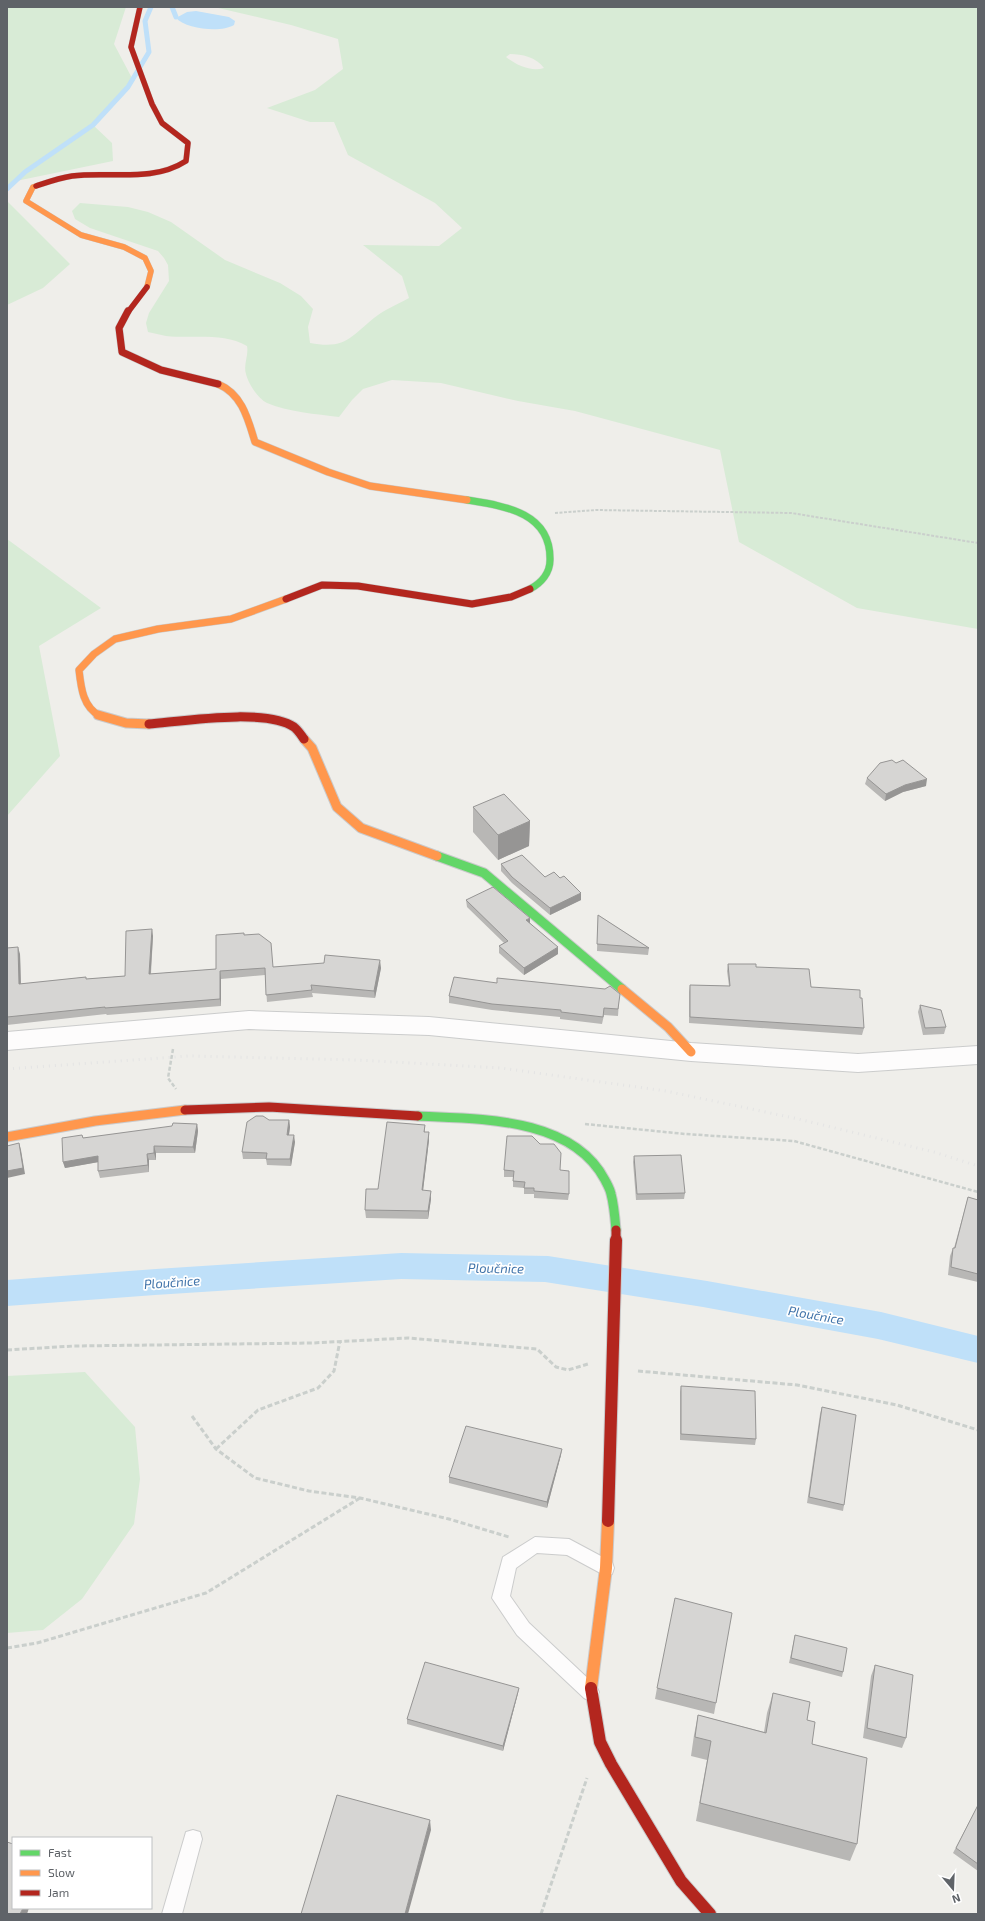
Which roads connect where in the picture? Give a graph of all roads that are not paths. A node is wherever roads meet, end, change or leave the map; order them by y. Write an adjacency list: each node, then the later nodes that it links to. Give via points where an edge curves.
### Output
1 (140, 7): 3 (street, via 131,47 152,104 162,123 188,143 189,155 185,162 172,168 144,174 54,179 33,187 26,201 81,235 124,247 145,258 151,271 148,286 119,328 122,352 161,370 225,386 236,396 243,408 254,442 370,486 502,505 528,515 541,528 552,547 549,570 537,586 511,598 472,604 358,586 322,585 231,619 158,629 114,639 94,654 79,670 80,687 90,710 110,721 142,725 232,717 270,719 294,727 312,748 336,807 362,828 484,873 668,1027)
2 (7, 1041): 3 (street, via 249,1020 429,1026)
3 (691, 1052): 4 (street, via 858,1063)
4 (978, 1055)
5 (7, 1137): 6 (street, via 130,1115 203,1108 269,1107 500,1121 538,1128 568,1141 589,1156 601,1172 612,1195 616,1220)
6 (606, 1568): 7 (street); 7 (lane, via 569,1547 535,1545 509,1563 501,1598 523,1629)
7 (591, 1692): 10 (street, via 600,1742 610,1764 681,1881)
8 (193, 1839): 9 (lane)
9 (172, 1914)
10 (710, 1914)

